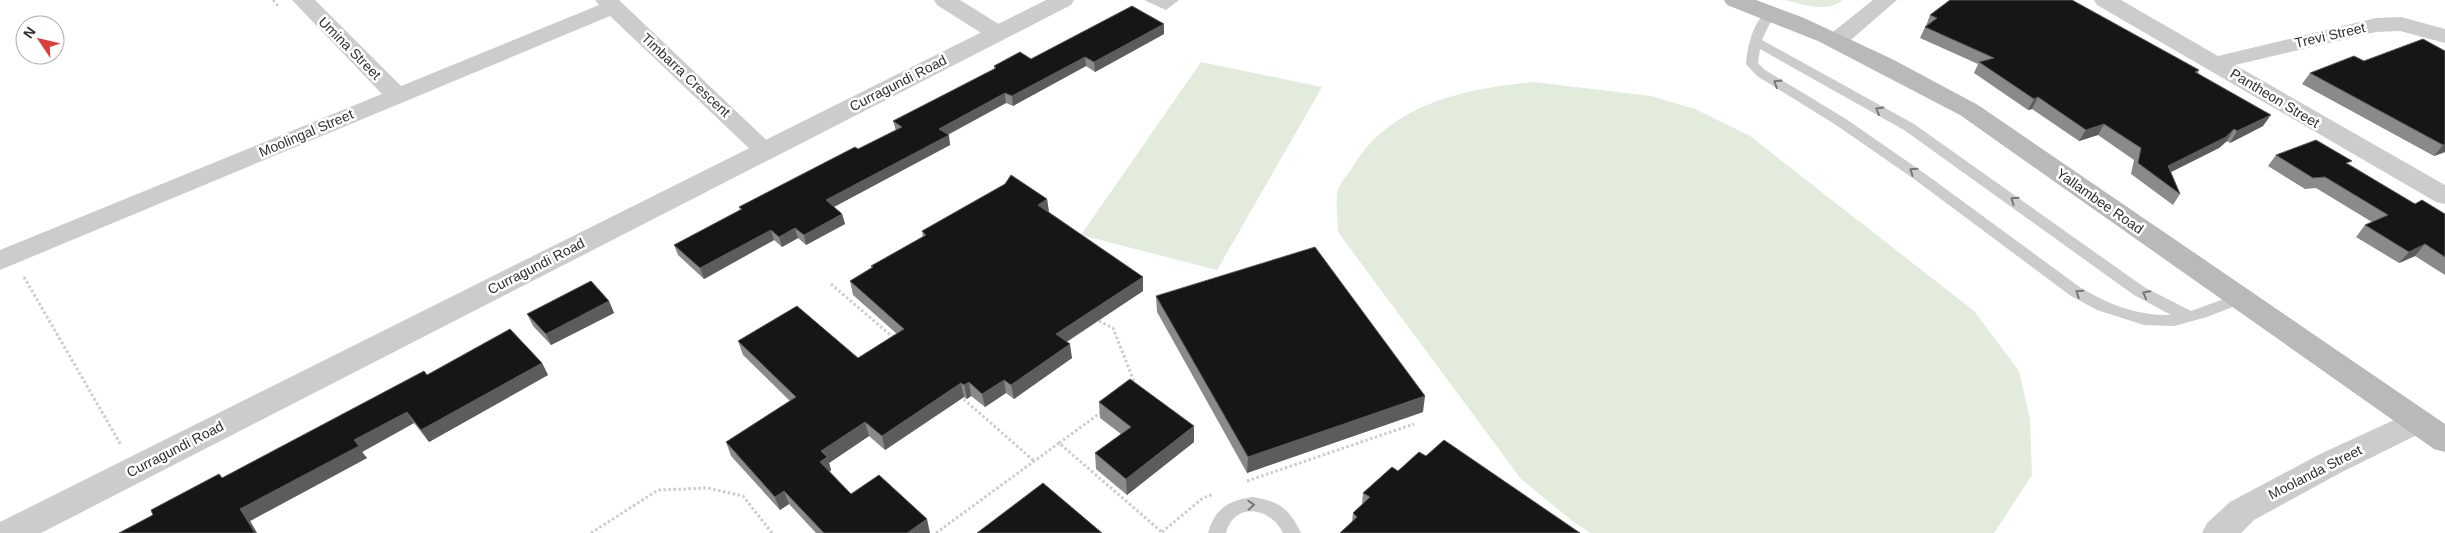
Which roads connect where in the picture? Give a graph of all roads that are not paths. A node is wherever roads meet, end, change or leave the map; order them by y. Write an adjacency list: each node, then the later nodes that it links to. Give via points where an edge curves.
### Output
1 (303, 0): 16 (street, Umina Street)
2 (946, 0): 11 (street)
3 (1063, 0): 11 (street, Curragundi Road)
4 (1150, 0): 5 (lane, via 1166,6)
5 (1173, 0)
6 (1735, 0): 10 (main road, Yallambee Road)
7 (1886, 0): 13 (street)
8 (2105, 0): 15 (street, Pantheon Street)
9 (610, 4): 16 (street, Moolingal Street); 17 (street, Timbarra Crescent)
10 (1773, 13): 13 (main road, Yallambee Road); 14 (lane, via 1760,25)
11 (997, 33): 17 (street, Curragundi Road)
12 (2445, 36): 15 (street, Trevi Street, via 2401,24 2376,25)
13 (1838, 40): 20 (main road, Yallambee Road, via 1968,110)
14 (1755, 41): 21 (lane, one-way to 14, via 2139,291 1909,128); 21 (lane, one-way to 14, via 2135,320 2076,292 1919,176 1841,122 1761,73 1752,64)
15 (2216, 63): 18 (street, Pantheon Street)
16 (397, 96): 19 (street, Moolingal Street)
17 (765, 150): 24 (street, Curragundi Road)
18 (2445, 196)
19 (4, 251)
20 (2240, 298): 21 (lane); 22 (main road, Yallambee Road)
21 (2189, 317)
22 (2418, 421): 23 (main road, Yallambee Road); 27 (street, Moolanda Street, via 2242,511)
23 (2445, 440)
24 (10, 533)
25 (1217, 533): 26 (lane, one-way to 26, via 1222,518 1230,511 1252,504 1284,515)
26 (1292, 533)
27 (2220, 533)

